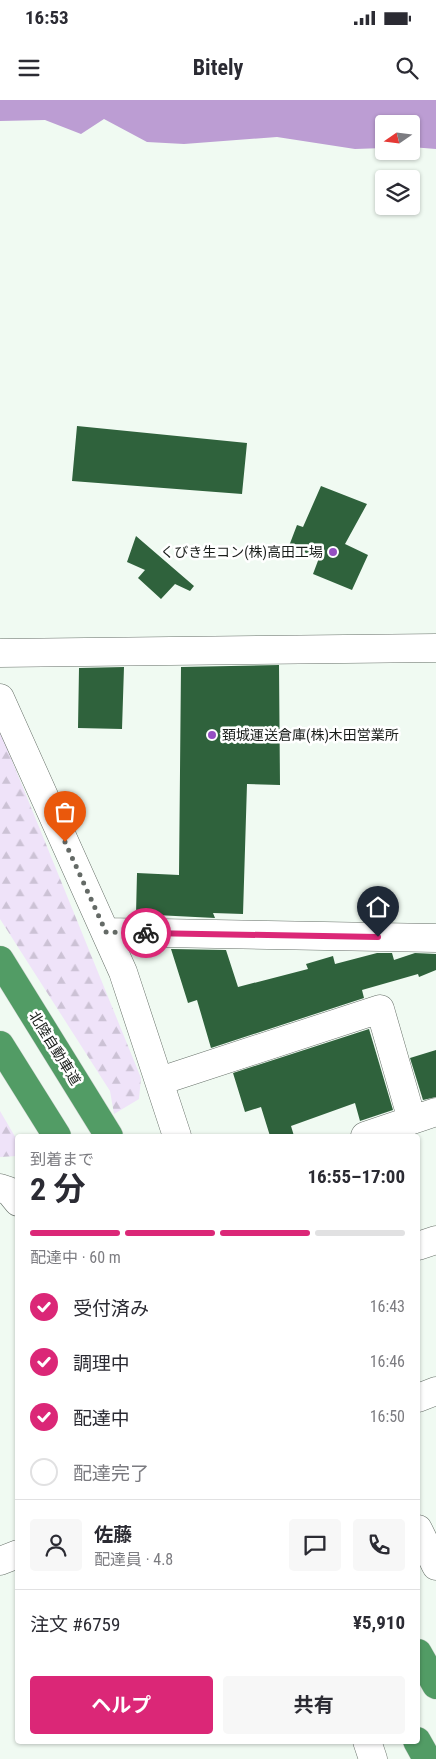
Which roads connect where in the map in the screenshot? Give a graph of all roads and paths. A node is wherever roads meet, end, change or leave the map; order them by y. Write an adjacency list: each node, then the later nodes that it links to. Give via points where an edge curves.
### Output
1 (436, 648): 2 (street)
2 (0, 653)
3 (0, 698): 4 (street)
4 (106, 932): 5 (street); 8 (street, via 124,972)
5 (436, 938)
6 (0, 960): 11 (highway, 北陸自動車道)
7 (0, 1045): 10 (highway)
8 (160, 1081): 9 (street, via 380,1009); 12 (street)
9 (424, 1116): 13 (street)
10 (55, 1134)
11 (108, 1134)
12 (176, 1134)
13 (371, 1134)
14 (436, 1240): 15 (street)
15 (420, 1245)
16 (436, 1391): 17 (street)
17 (420, 1397)
18 (420, 1533): 21 (street)
19 (15, 1555): 20 (street)
20 (0, 1561)
21 (436, 1566)
22 (420, 1657): 23 (highway)
23 (436, 1685)
24 (368, 1744): 26 (street)
25 (418, 1744): 27 (highway)
26 (373, 1759)
27 (427, 1759)

